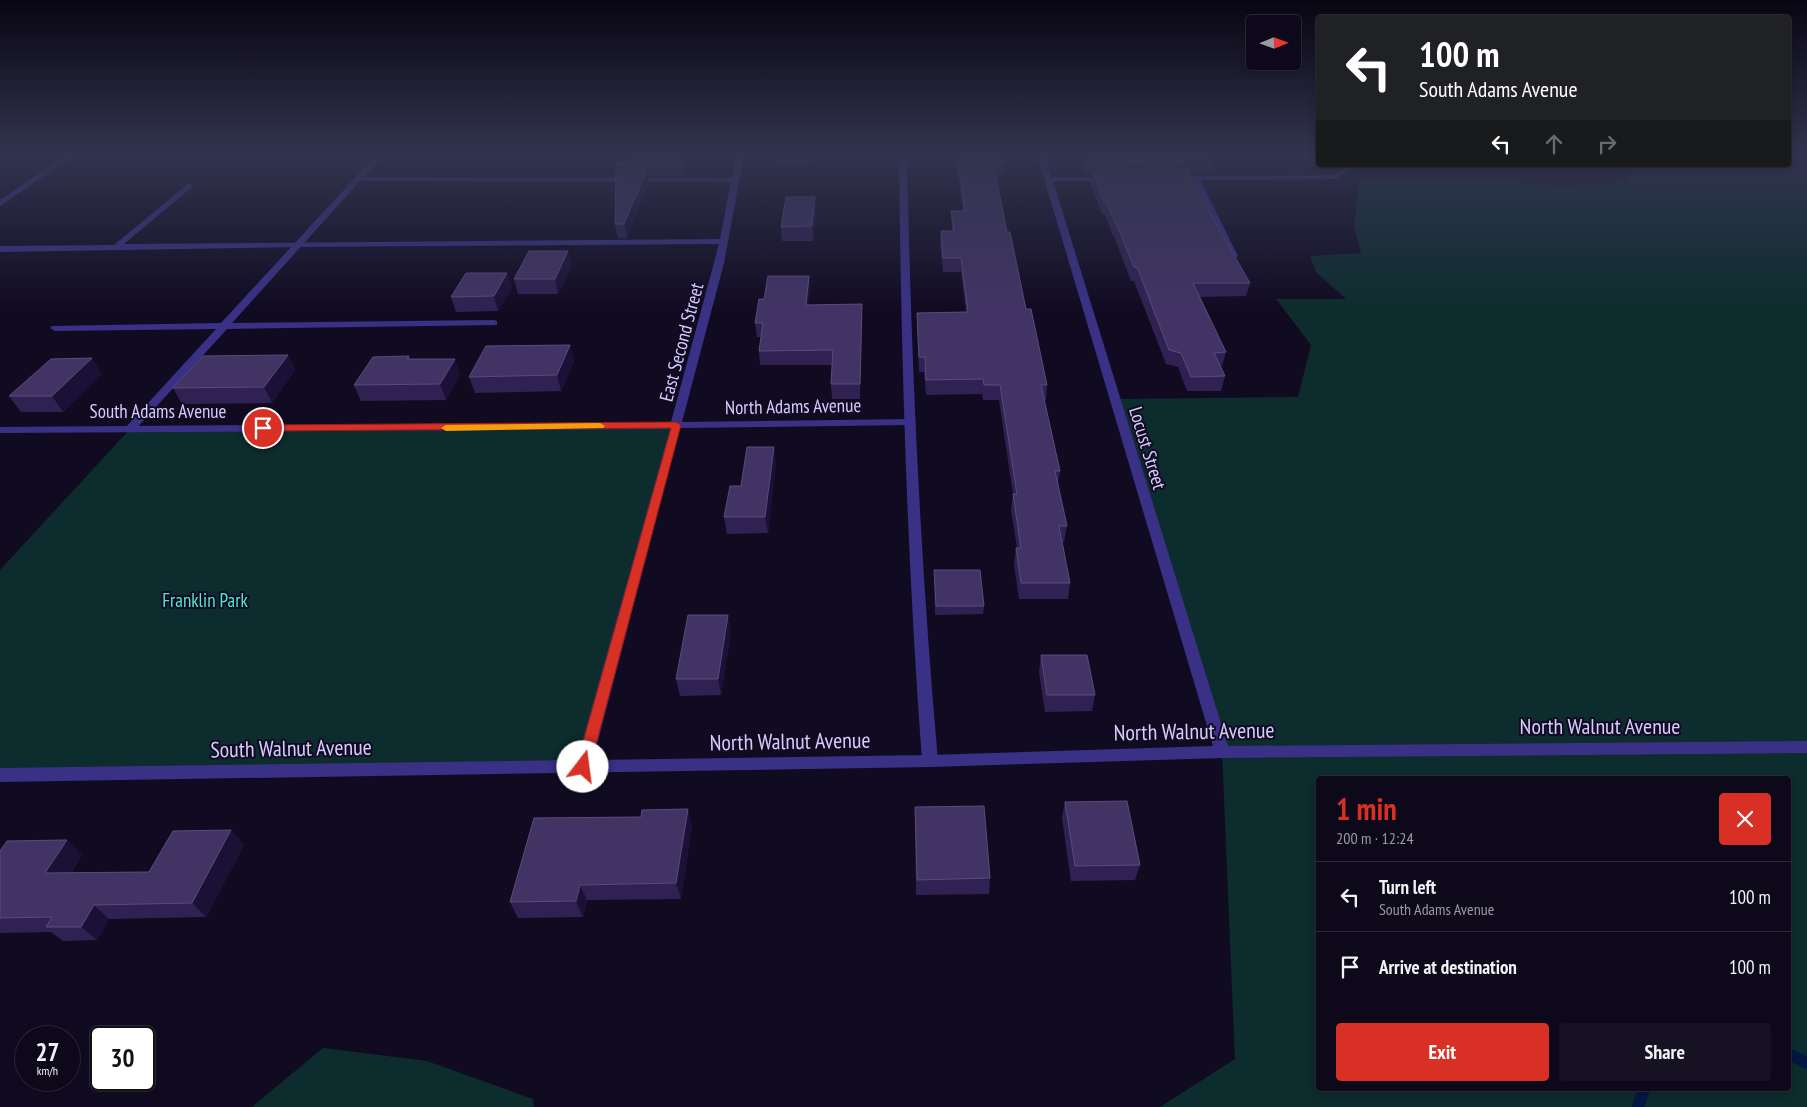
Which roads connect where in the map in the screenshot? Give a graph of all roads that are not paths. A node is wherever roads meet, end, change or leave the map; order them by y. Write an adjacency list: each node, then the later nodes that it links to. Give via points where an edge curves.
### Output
1 (163, 207): 9 (street)
2 (333, 207): 8 (street)
3 (731, 207): 7 (street, East Second Street)
4 (904, 207): 15 (street)
5 (1056, 207): 20 (street, Locust Street)
6 (1209, 207): 11 (street)
7 (724, 241): 8 (street); 16 (street, East Second Street)
8 (299, 244): 9 (street); 13 (street)
9 (116, 247): 10 (street)
10 (0, 248)
11 (1237, 262)
12 (494, 323): 13 (street)
13 (223, 326): 14 (street); 17 (street)
14 (55, 328)
15 (910, 422): 16 (street, North Adams Avenue); 21 (street, via 919,636)
16 (676, 425): 17 (street, South Adams Avenue); 22 (street, East Second Street)
17 (130, 429): 18 (street, South Adams Avenue)
18 (0, 430)
19 (1807, 747): 20 (street, North Walnut Avenue)
20 (1222, 752): 21 (street, North Walnut Avenue)
21 (930, 761): 22 (street, North Walnut Avenue)
22 (583, 767): 23 (street, South Walnut Avenue)
23 (0, 774)

